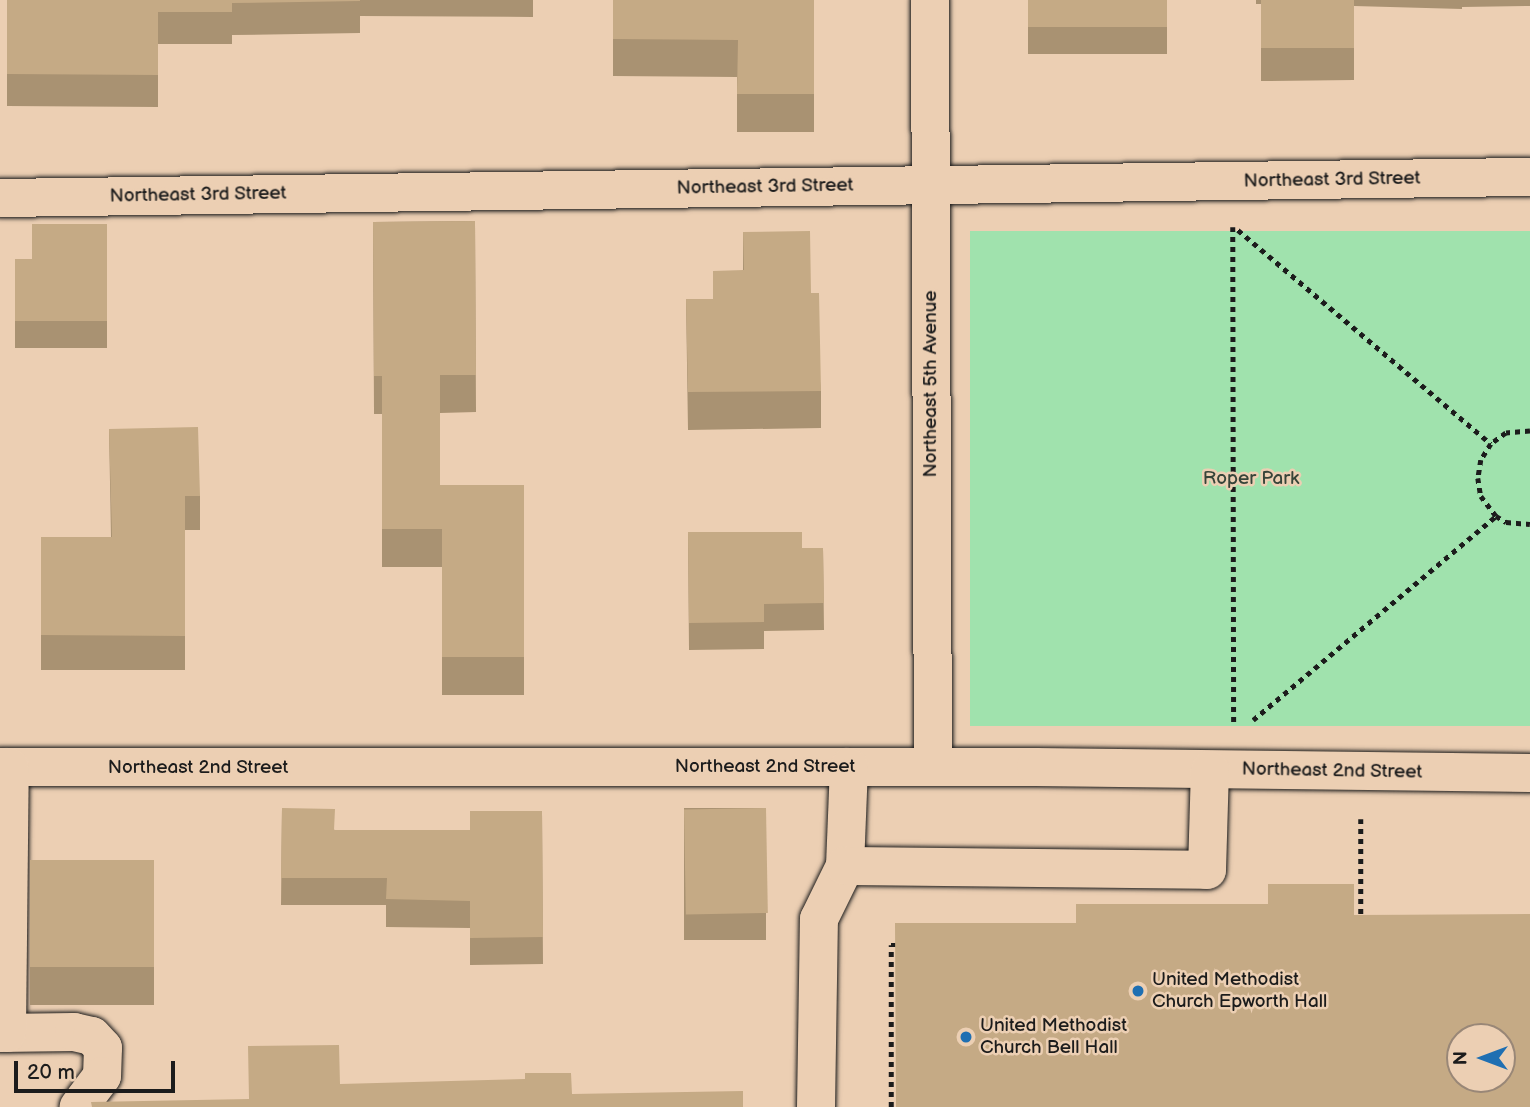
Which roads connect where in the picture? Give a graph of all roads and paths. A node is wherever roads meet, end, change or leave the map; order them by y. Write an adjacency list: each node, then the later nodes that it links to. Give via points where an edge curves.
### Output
1 (930, 0): 3 (street, Northeast 5th Avenue)
2 (1530, 177): 3 (street, Northeast 3rd Street)
3 (931, 185): 4 (street, Northeast 3rd Street); 13 (street, Northeast 5th Avenue)
4 (0, 198)
5 (1530, 431): 6 (path, via 1506,433)
6 (1491, 444): 7 (path, via 1481,460 1478,478 1481,496); 9 (path, via 1233,226)
7 (1496, 516): 8 (path, via 1506,522); 10 (path)
8 (1530, 524)
9 (1234, 723)
10 (1244, 728)
11 (5, 767): 12 (street, Northeast 2nd Street); 22 (street)
12 (849, 767): 13 (street, Northeast 2nd Street); 17 (street)
13 (933, 767): 14 (street, Northeast 2nd Street)
14 (1210, 770): 15 (street, Northeast 2nd Street); 17 (street, via 1207,870)
15 (1530, 773)
16 (1361, 817): 19 (path)
17 (845, 866): 24 (street, via 819,919)
18 (1347, 919): 19 (path)
19 (1361, 919): 20 (path)
20 (1361, 931)
21 (904, 945): 25 (path, via 891,945)
22 (3, 1033): 23 (street, via 92,1036 103,1048 102,1076)
23 (79, 1107)
24 (816, 1107)
25 (891, 1107)

